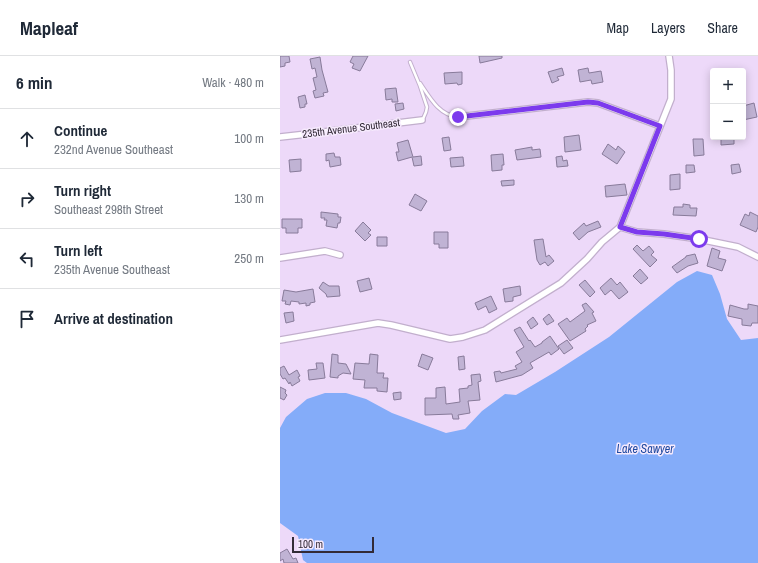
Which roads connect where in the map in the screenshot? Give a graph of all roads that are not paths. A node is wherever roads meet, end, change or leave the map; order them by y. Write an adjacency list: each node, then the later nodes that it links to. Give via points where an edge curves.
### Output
1 (669, 56): 6 (street, via 671,99)
2 (410, 62): 3 (lane)
3 (416, 77): 4 (lane, via 440,110); 5 (lane, via 427,107)
4 (458, 117): 6 (street, via 588,102 598,103)
5 (422, 120): 7 (street, 235th Avenue Southeast)
6 (660, 126): 8 (street)
7 (280, 137)
8 (620, 227): 10 (street, via 637,232 699,239 738,247); 12 (street, via 561,283 496,324 476,333 450,339 378,323)
9 (340, 255): 11 (street, via 325,252)
10 (758, 257)
11 (280, 258)
12 (280, 340)

